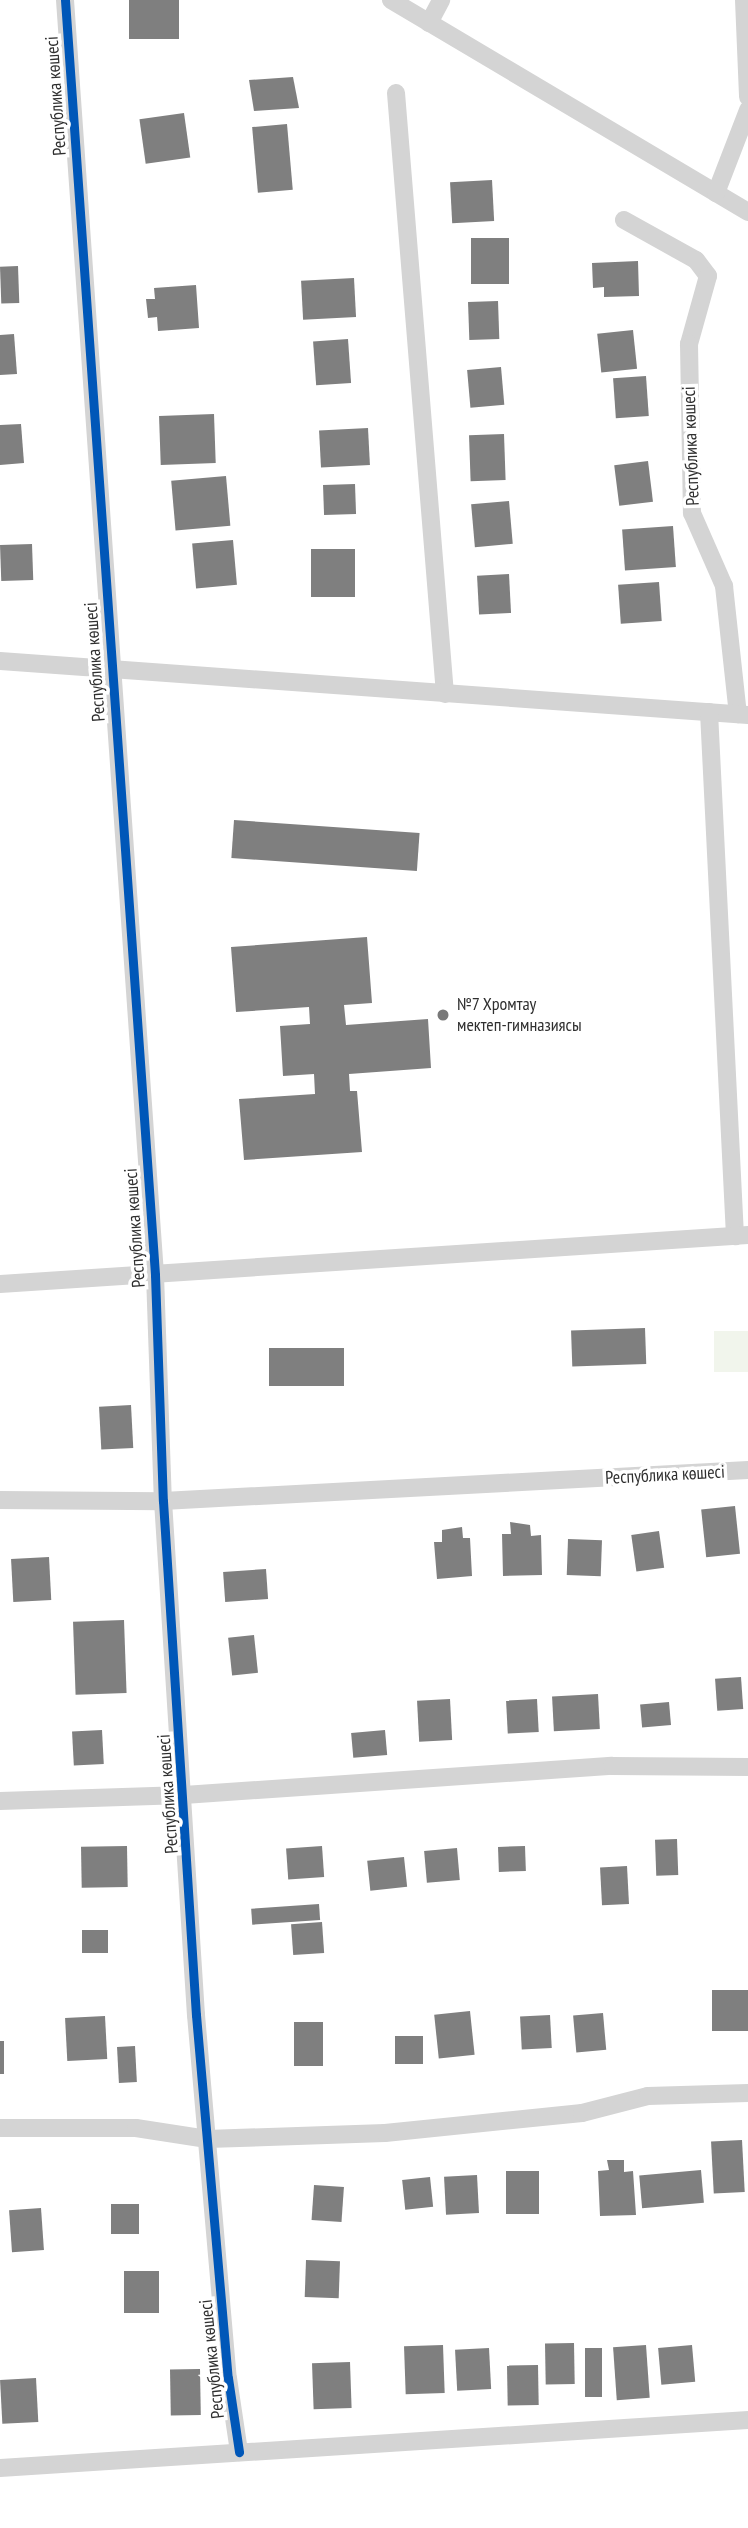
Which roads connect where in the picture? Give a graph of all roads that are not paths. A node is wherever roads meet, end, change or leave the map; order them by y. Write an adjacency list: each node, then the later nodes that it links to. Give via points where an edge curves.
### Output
1 (65, 0): 13 (street, Республика көшесі)
2 (391, 0): 5 (street)
3 (441, 0): 5 (street)
4 (744, 0): 7 (street)
5 (429, 23): 9 (street)
6 (396, 93): 14 (street)
7 (748, 97)
8 (748, 110): 9 (street, via 736,152)
9 (716, 192): 10 (street)
10 (748, 212)
11 (624, 220): 16 (street, Республика көшесі, via 696,260 708,276 689,344 692,513 724,586)
12 (0, 661): 13 (street, Республика көшесі)
13 (111, 671): 14 (street, Республика көшесі); 18 (street, Республика көшесі)
14 (445, 694): 15 (street, Республика көшесі)
15 (709, 712): 16 (street, Республика көшесі); 17 (street, Республика көшесі)
16 (743, 714)
17 (741, 1235): 18 (street, Республика көшесі)
18 (155, 1275): 19 (street, Республика көшесі); 22 (street, Республика көшесі)
19 (0, 1284)
20 (748, 1470): 22 (street, Республика көшесі)
21 (0, 1500): 22 (street, Республика көшесі)
22 (163, 1501): 24 (street, Республика көшесі)
23 (748, 1767): 24 (street, Республика көшесі, via 612,1766)
24 (184, 1795): 25 (street, Республика көшесі); 28 (street, Республика көшесі)
25 (0, 1801)
26 (748, 2093): 28 (street, via 648,2096 582,2113 441,2129)
27 (0, 2128): 28 (street, via 136,2128)
28 (207, 2139): 30 (street, Республика көшесі)
29 (748, 2420): 30 (street)
30 (239, 2452): 31 (street)
31 (0, 2468)

